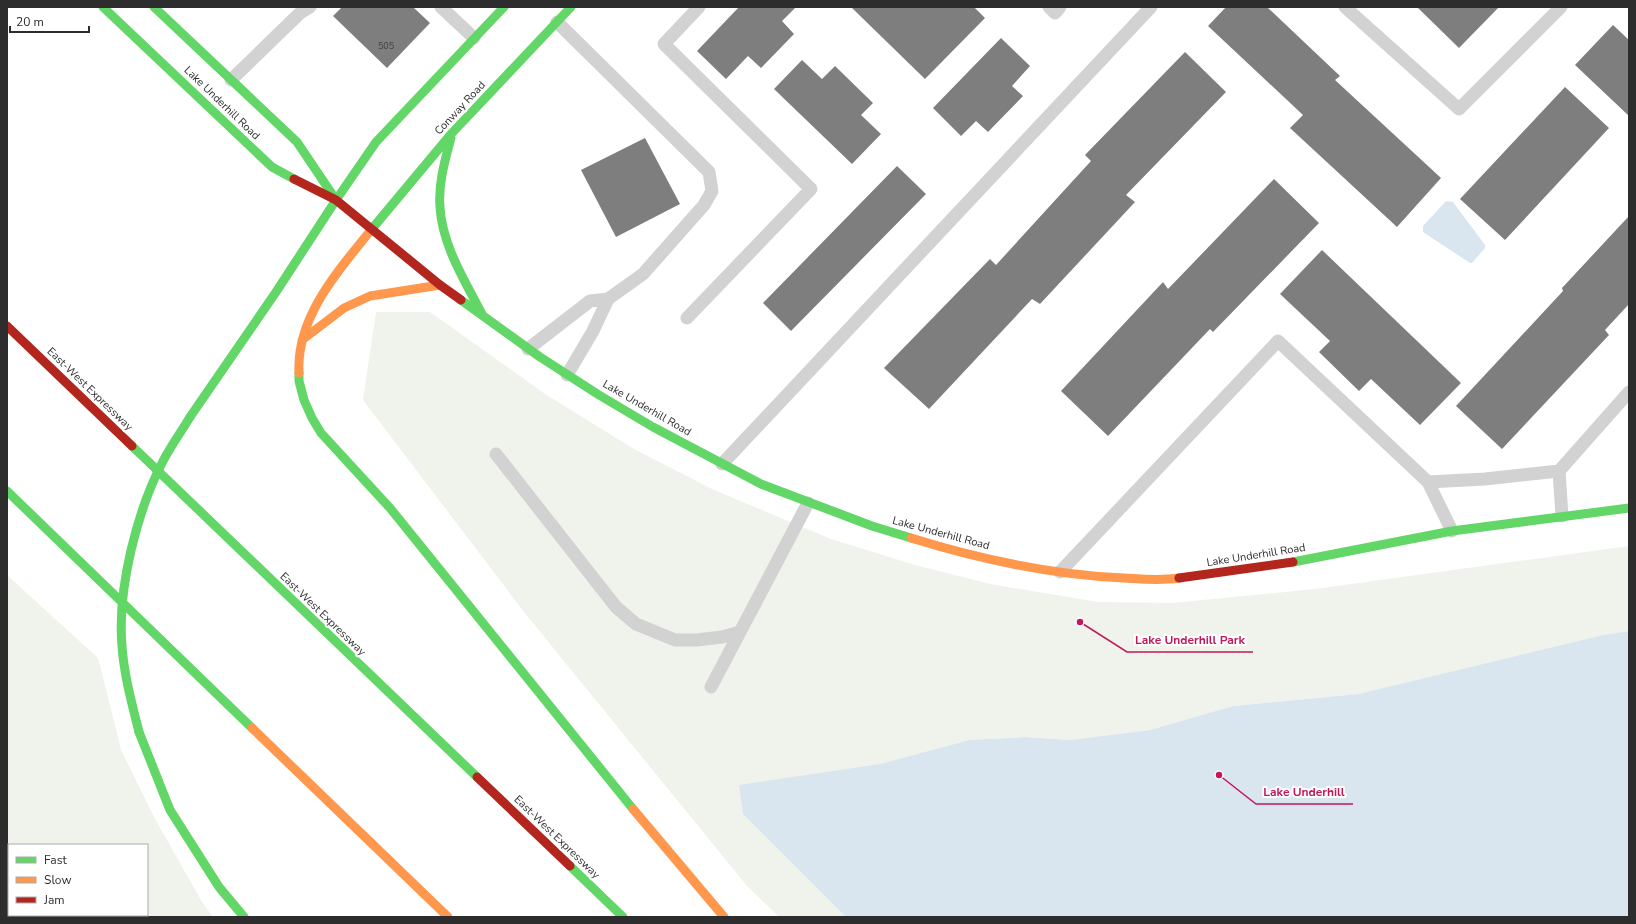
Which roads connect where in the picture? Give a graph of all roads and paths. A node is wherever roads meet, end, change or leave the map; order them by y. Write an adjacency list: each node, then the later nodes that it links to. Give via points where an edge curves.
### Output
1 (103, 7): 17 (main road, Lake Underhill Road, via 272,167)
2 (154, 7): 15 (main road, Lake Underhill Road)
3 (310, 7): 15 (lane, via 300,13)
4 (441, 7): 14 (lane)
5 (504, 7): 14 (main road)
6 (571, 7): 13 (main road, Conway Road)
7 (699, 7): 22 (lane, via 664,44 811,189)
8 (1049, 7): 9 (lane, via 1055,12)
9 (1060, 7)
10 (1151, 7): 29 (lane)
11 (1345, 7): 12 (lane, via 1459,109)
12 (1562, 7)
13 (557, 22): 16 (main road, Conway Road); 20 (lane, via 708,172 712,191 704,205 643,274)
14 (474, 38): 17 (main road, via 376,142)
15 (231, 80): 17 (main road, Lake Underhill Road, via 297,142)
16 (452, 133): 18 (main road, Conway Road); 21 (main road, via 443,163 440,216 449,247)
17 (336, 200): 18 (main road, Lake Underhill Road); 40 (main road, bridge, via 162,462 136,532 125,587 122,647 126,682 138,732 170,810 219,886)
18 (371, 230): 19 (main road, Lake Underhill Road); 24 (main road, Conway Road, via 347,260 310,315)
19 (440, 285): 21 (main road, Lake Underhill Road); 24 (main road, via 370,296 328,318)
20 (608, 298): 25 (lane, via 590,301); 26 (lane, via 593,331)
21 (484, 317): 25 (main road, Lake Underhill Road)
22 (687, 318)
23 (7, 326): 42 (main road, East-West Expressway)
24 (302, 340): 43 (main road, Conway Road, via 297,359 299,382 305,402 319,430 388,506 600,769)
25 (528, 349): 26 (main road, Lake Underhill Road)
26 (567, 375): 29 (main road, Lake Underhill Road, via 653,427)
27 (1629, 392): 30 (lane)
28 (496, 454): 38 (lane, via 616,607 636,624 675,640 722,637)
29 (722, 464): 33 (main road, Lake Underhill Road, via 761,484)
30 (1559, 471): 31 (lane); 35 (lane)
31 (1428, 482): 36 (lane); 37 (lane, via 1278,341)
32 (7, 491): 41 (main road)
33 (808, 503): 37 (main road, Lake Underhill Road, via 931,544); 38 (lane)
34 (1629, 508): 35 (main road, Lake Underhill Road)
35 (1562, 516): 36 (main road, Lake Underhill Road)
36 (1452, 531): 37 (main road, Lake Underhill Road, via 1203,576 1164,580 1096,577)
37 (1060, 572)
38 (740, 632): 39 (lane)
39 (711, 688)
40 (244, 917)
41 (448, 917)
42 (623, 917)
43 (724, 917)

